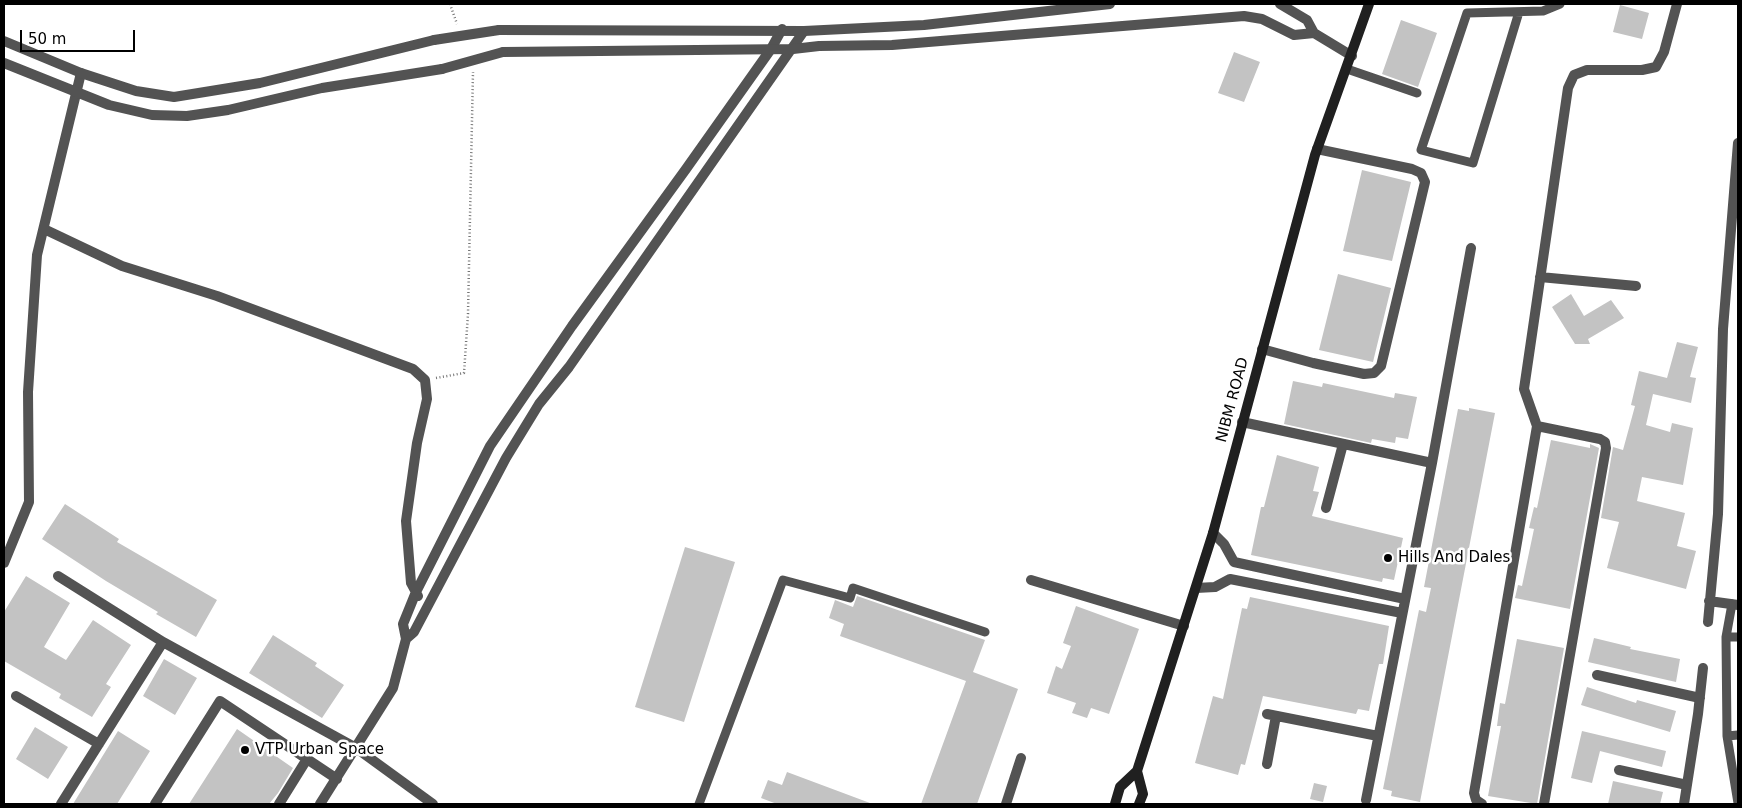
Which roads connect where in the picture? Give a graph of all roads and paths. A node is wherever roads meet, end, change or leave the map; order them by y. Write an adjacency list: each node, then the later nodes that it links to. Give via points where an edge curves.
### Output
1 (450, 4): 9 (path)
2 (1110, 4): 10 (street, via 924,25)
3 (1280, 4): 11 (street, via 1308,20)
4 (1370, 4): 15 (main road, NIBM ROAD)
5 (1560, 4): 7 (lane, via 1543,11)
6 (1676, 4): 27 (street, via 1664,52 1656,67 1586,70 1574,75 1568,88)
7 (1519, 12): 7 (lane, via 1467,13 1421,150 1473,163)
8 (782, 29): 10 (street); 13 (street); 19 (street, bridge, via 499,30 434,40 260,83 174,97 136,91)
9 (458, 30)
10 (804, 31): 14 (street)
11 (1314, 33): 14 (street, via 1294,36 1262,19 1244,16 892,45); 15 (street)
12 (4, 41): 19 (street)
13 (771, 49): 14 (street); 20 (street, bridge, via 503,52 442,69 322,88 187,116 152,115 108,105); 42 (street, via 490,446)
14 (793, 49): 47 (street, via 540,404 506,458)
15 (1352, 56): 18 (main road, NIBM ROAD)
16 (4, 64): 20 (street)
17 (470, 65): 30 (path, via 473,74 469,294 464,373)
18 (1347, 70): 21 (lane); 23 (main road, NIBM ROAD)
19 (81, 74): 20 (street)
20 (76, 92): 24 (street)
21 (1417, 93)
22 (1738, 143): 26 (street)
23 (1317, 149): 29 (main road, NIBM ROAD); 29 (street, via 1412,169 1421,173 1425,182 1380,366 1374,373 1364,374)
24 (44, 229): 30 (street, via 122,266 217,296 412,369); 37 (street, via 37,255 28,392 29,502)
25 (1471, 248): 34 (street)
26 (1734, 248): 45 (street, via 1722,329 1718,514)
27 (1540, 277): 28 (street); 32 (street, via 1524,389)
28 (1636, 286)
29 (1262, 349): 31 (main road, NIBM ROAD)
30 (425, 380): 42 (street, via 427,399 406,521 410,583)
31 (1242, 422): 33 (street); 36 (main road, NIBM ROAD)
32 (1537, 426): 83 (street, via 1474,793); 84 (street, via 1600,439 1606,448)
33 (1343, 444): 34 (street); 35 (street)
34 (1432, 463): 44 (street)
35 (1326, 508)
36 (1214, 533): 39 (street, via 1234,562); 41 (main road, NIBM ROAD)
37 (4, 563)
38 (58, 576): 55 (street)
39 (1313, 579): 43 (street); 44 (street)
40 (1031, 580): 50 (street)
41 (1196, 588): 43 (street, via 1215,587 1230,579); 50 (main road, NIBM ROAD)
42 (416, 592): 47 (street); 54 (street, via 403,624)
43 (1310, 595): 48 (street)
44 (1405, 599): 48 (street)
45 (1709, 601): 46 (street); 49 (street)
46 (1735, 605): 52 (lane)
47 (425, 608): 54 (street, via 414,632)
48 (1402, 613): 61 (street)
49 (1708, 622)
50 (1184, 626): 69 (main road, NIBM ROAD)
51 (985, 632): 79 (lane, via 853,588 850,598 783,580)
52 (1726, 637): 53 (lane); 62 (lane)
53 (1738, 637)
54 (406, 639): 64 (street, via 393,688)
55 (163, 642): 63 (street); 64 (street)
56 (1703, 668): 59 (street)
57 (1597, 674): 59 (street)
58 (16, 696): 63 (street)
59 (1700, 698): 71 (street)
60 (1738, 735): 62 (lane)
61 (1378, 736): 67 (street, via 1272,715); 72 (street)
62 (1727, 736): 73 (lane)
63 (99, 744): 74 (street)
64 (356, 748): 70 (street); 78 (street)
65 (1021, 758): 80 (street)
66 (307, 759): 70 (street); 75 (street, via 220,702); 76 (street)
67 (1267, 764)
68 (1619, 770): 71 (street)
69 (1137, 771): 81 (main road, via 1120,787); 82 (main road, via 1143,794)
70 (337, 779): 77 (street)
71 (1687, 785): 85 (street)
72 (1366, 800)
73 (1738, 803)
74 (61, 804)
75 (155, 804)
76 (279, 804)
77 (320, 804)
78 (433, 804)
79 (699, 804)
80 (1006, 804)
81 (1115, 804)
82 (1139, 804)
83 (1482, 804)
84 (1544, 804)
85 (1684, 804)

